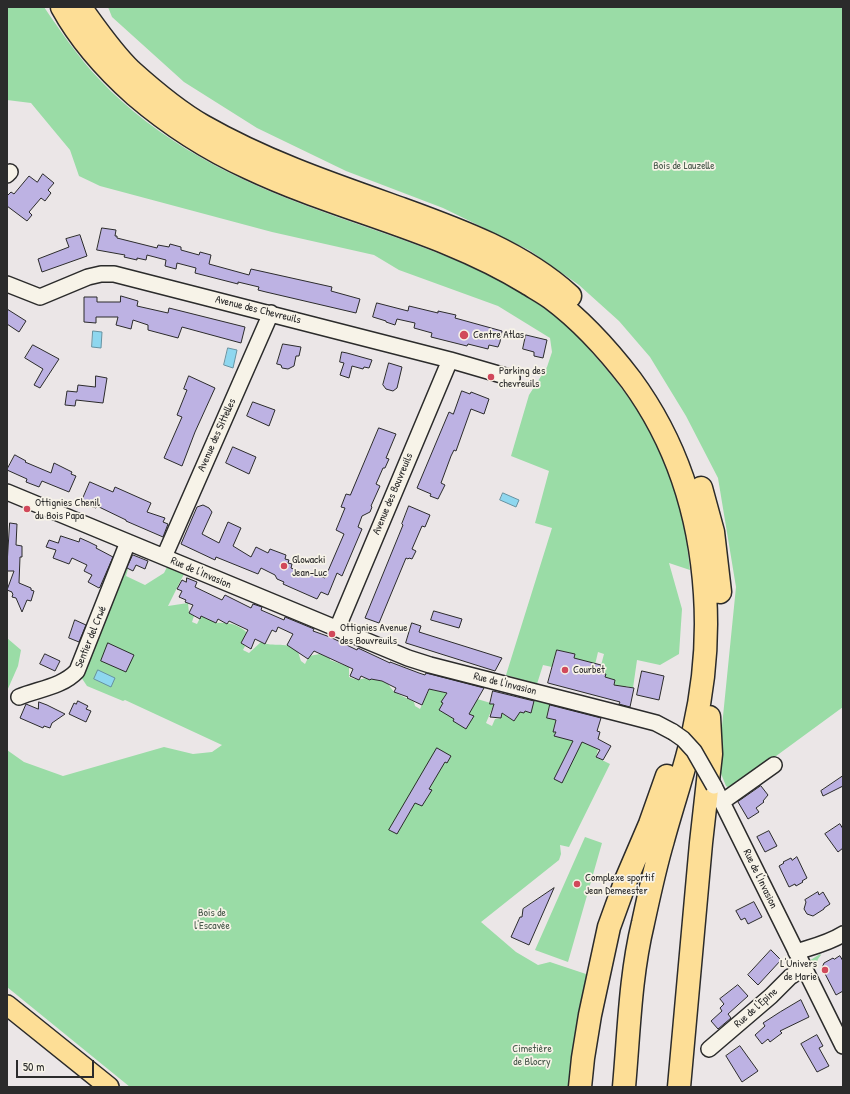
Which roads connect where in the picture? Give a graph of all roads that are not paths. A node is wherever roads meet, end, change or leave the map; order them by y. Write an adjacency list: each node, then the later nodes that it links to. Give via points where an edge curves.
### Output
1 (62, 7): 10 (highway, via 82,38 123,84 154,112 195,140 249,168 305,191 474,254 551,298 592,334 624,370 644,398 679,466 698,536)
2 (80, 7): 13 (highway, via 130,70 164,99 202,126 253,153 427,218 481,240 522,261 560,286 600,322 633,358 657,391 677,426 692,460 713,532 721,612 720,646)
3 (7, 284): 4 (street, Avenue des Chevreuils, via 40,297 88,277 114,274)
4 (271, 313): 5 (street, Avenue des Chevreuils); 9 (street, Avenue des Sittelles)
5 (450, 360): 6 (street, Avenue des Chevreuils); 11 (street, Avenue des Bouvreuils)
6 (512, 378)
7 (7, 492): 8 (street, Rue de l'Invasion)
8 (128, 542): 9 (street, Rue de l'Invasion); 12 (street, Sentier del Crwé, via 77,671 62,682)
9 (164, 557): 11 (street, Rue de l'Invasion)
10 (705, 595): 23 (highway, via 699,655 691,697 650,824 609,927 582,1058); 24 (highway, via 706,643 703,678 694,731 641,929 633,977)
11 (336, 629): 15 (street, Rue de l'Invasion, bridge, via 430,665 656,723 683,739 694,751)
12 (19, 697)
13 (709, 717): 25 (highway, via 653,934 646,978); 26 (highway, via 711,754)
14 (774, 765): 15 (street)
15 (722, 802): 17 (street, Rue de l'Invasion)
16 (843, 934): 17 (street)
17 (796, 952): 18 (street, Rue de l'Invasion)
18 (804, 968): 20 (street, Rue de l'Invasion); 21 (street, Rue de l'Epine, via 790,977)
19 (7, 1005): 22 (main road)
20 (843, 1046)
21 (709, 1049)
22 (109, 1087)
23 (580, 1087)
24 (624, 1087)
25 (637, 1087)
26 (679, 1087)

